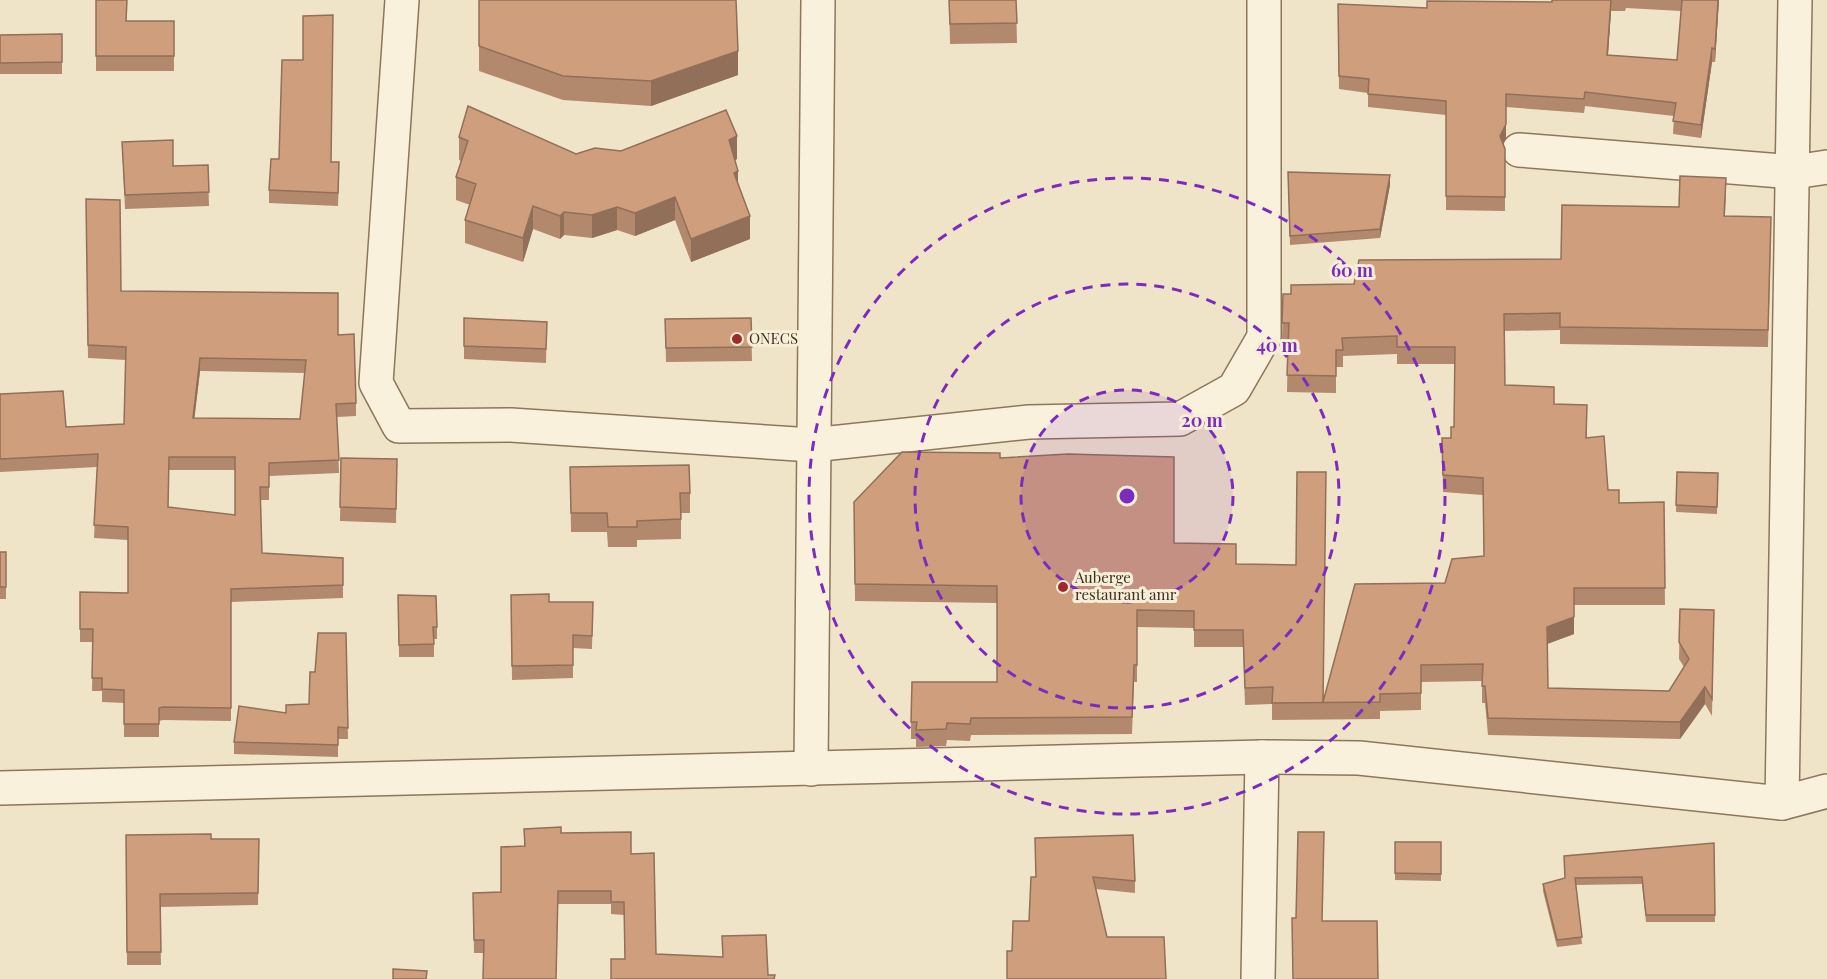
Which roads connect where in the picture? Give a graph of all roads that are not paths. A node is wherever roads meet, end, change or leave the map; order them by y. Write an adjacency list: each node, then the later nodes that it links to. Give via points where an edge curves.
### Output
1 (402, 0): 8 (street, via 376,383 399,426 511,424)
2 (818, 0): 8 (street)
3 (1264, 0): 8 (street, via 1264,337 1234,389 1180,419 1029,422)
4 (1795, 0): 7 (street)
5 (1519, 150): 7 (street)
6 (1827, 167): 7 (street)
7 (1794, 172): 13 (street)
8 (812, 445): 10 (street)
9 (1262, 757): 10 (street); 13 (street, via 1359,758); 14 (street)
10 (811, 769): 11 (street)
11 (0, 788)
12 (1827, 791): 13 (street)
13 (1782, 802)
14 (1258, 979)

